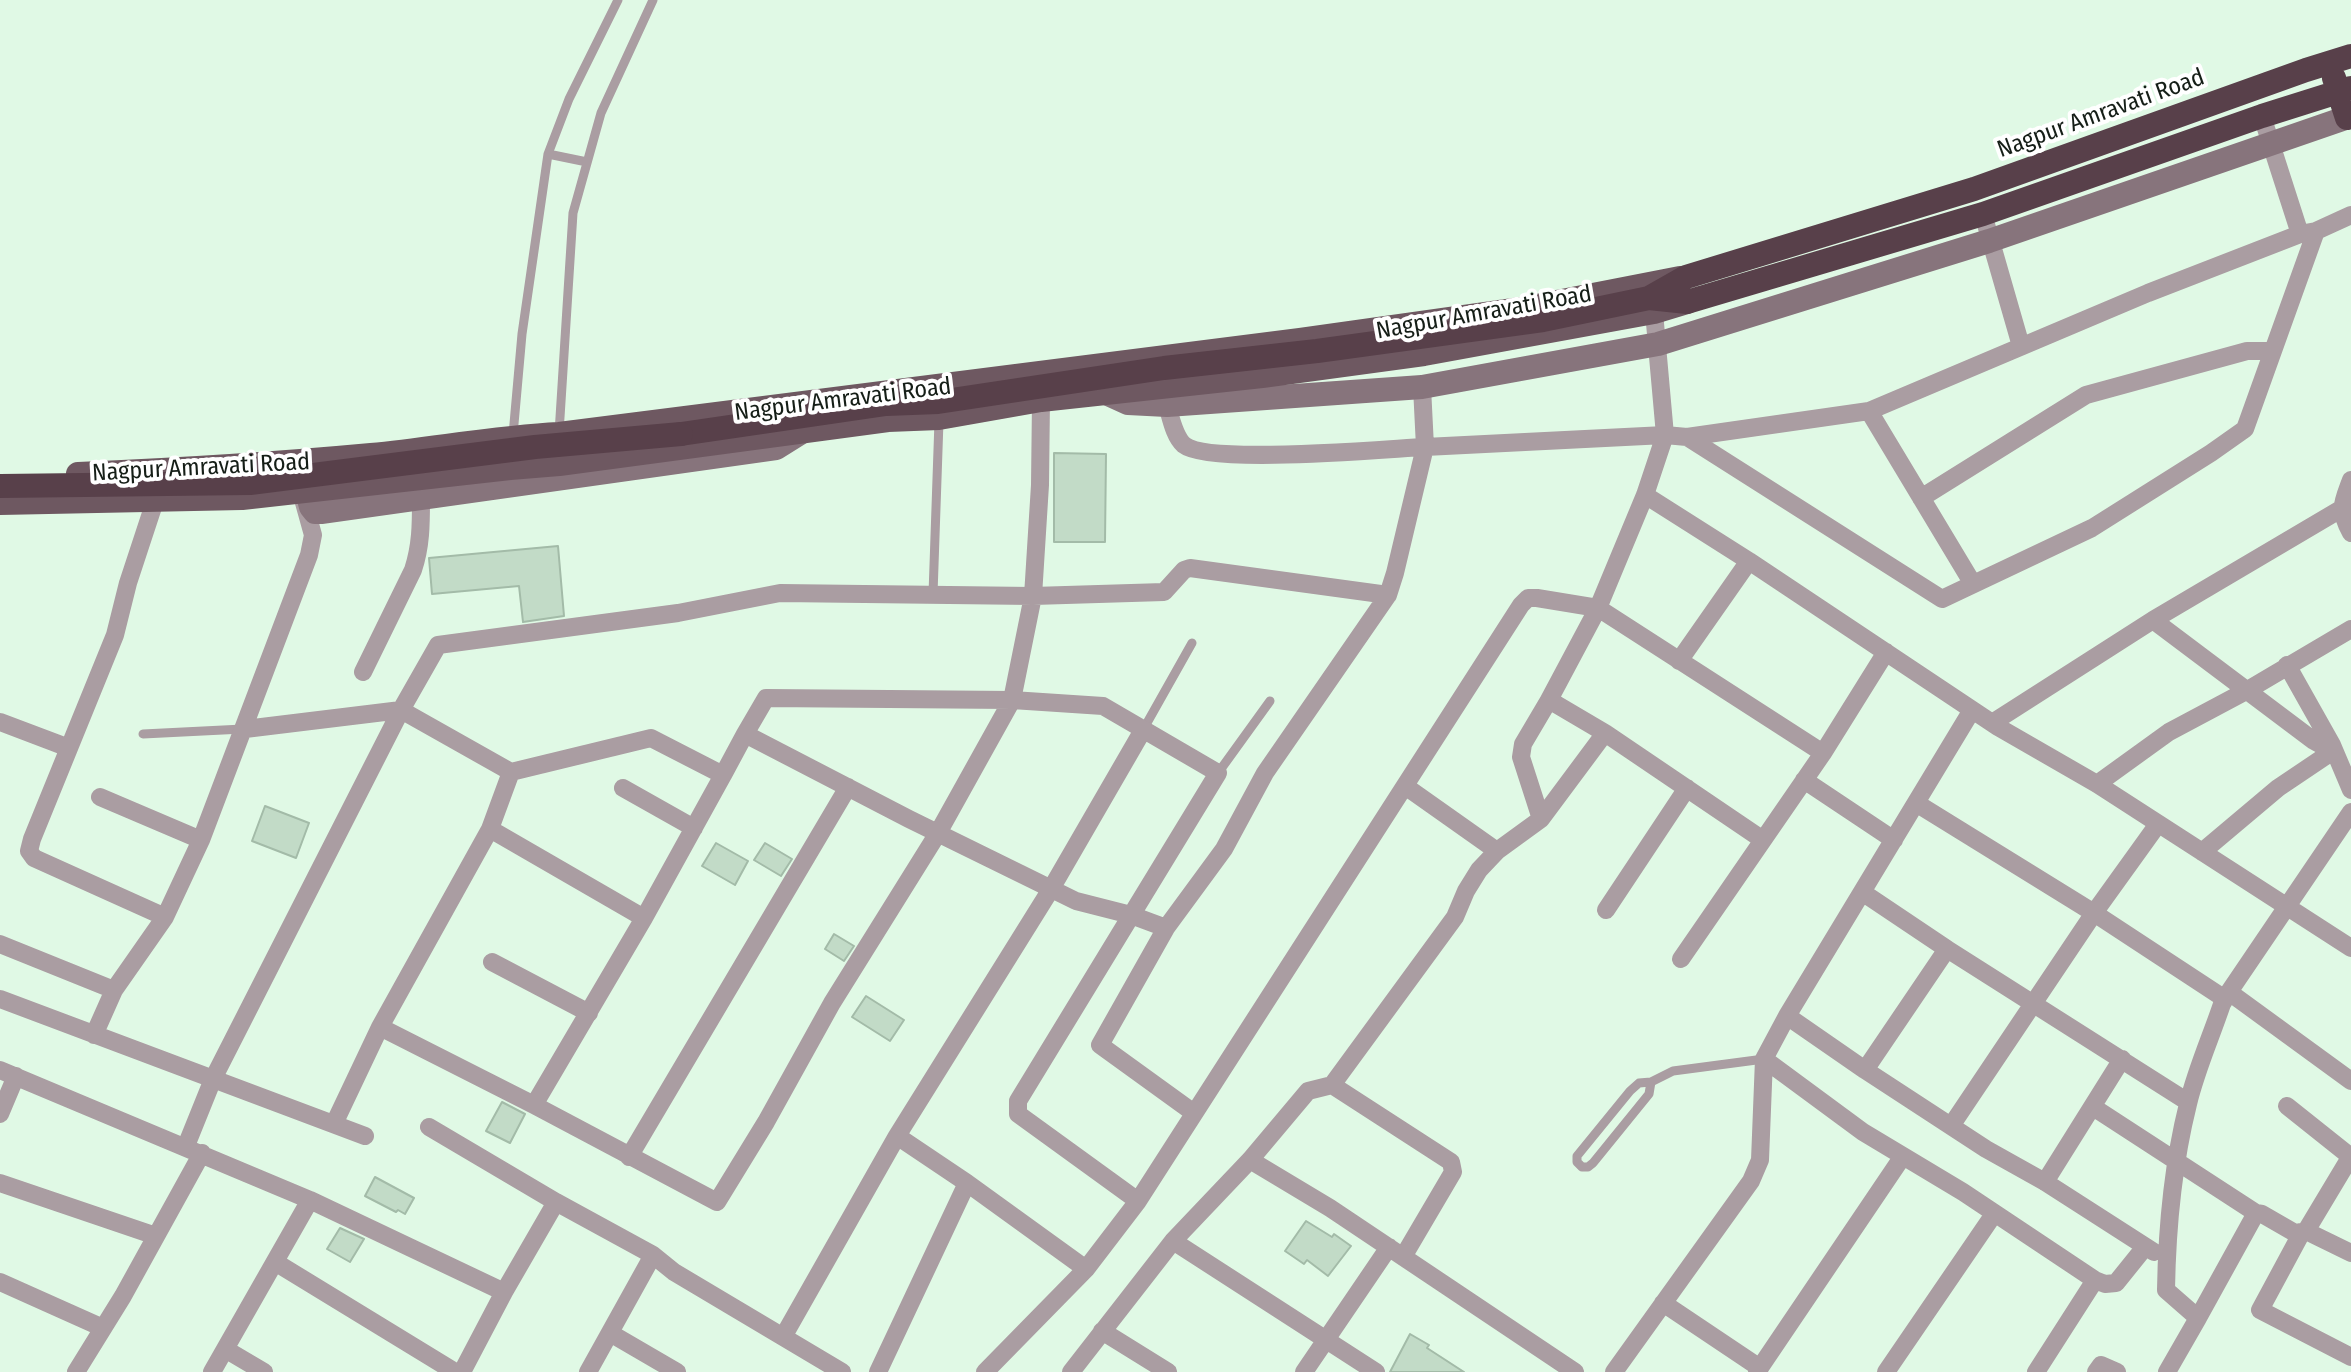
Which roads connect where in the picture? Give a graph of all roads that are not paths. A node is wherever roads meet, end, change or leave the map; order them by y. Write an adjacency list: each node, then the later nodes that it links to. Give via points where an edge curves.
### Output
1 (618, 0): 8 (lane)
2 (653, 0): 9 (lane, via 601,113)
3 (2340, 60): 4 (highway); 14 (highway, Nagpur Amravati Road, via 1974,189)
4 (2345, 90): 5 (highway, Nagpur Amravati Road); 6 (highway)
5 (2262, 116): 7 (street); 10 (highway, Nagpur Amravati Road)
6 (2349, 117): 7 (street)
7 (2271, 143): 12 (street); 13 (street)
8 (548, 154): 9 (lane); 27 (lane)
9 (587, 162): 25 (lane, via 573,213)
10 (1983, 214): 13 (street); 15 (highway, Nagpur Amravati Road, via 1687,302)
11 (2351, 215): 12 (street)
12 (2308, 233): 17 (street); 18 (street)
13 (1989, 241): 16 (street); 17 (street)
14 (1686, 277): 15 (highway, Nagpur Amravati Road); 25 (main road, Nagpur Amravati Road, via 1489,314)
15 (1651, 305): 16 (street); 20 (main road, Nagpur Amravati Road, via 1424,354); 34 (highway, bridge, via 938,402 886,404 681,434 324,475 250,483)
16 (1658, 344): 19 (street); 26 (street)
17 (2021, 346): 23 (street)
18 (2273, 351): 37 (street, via 2247,351 2086,395); 44 (street, via 2245,429 2092,528)
19 (1422, 387): 22 (street); 29 (street)
20 (1106, 393): 21 (main road, Nagpur Amravati Road); 22 (street, via 1128,403)
21 (1041, 400): 24 (main road, Nagpur Amravati Road); 47 (street)
22 (1167, 405): 29 (street, via 1178,438 1204,452 1273,455)
23 (1869, 411): 28 (street); 37 (street)
24 (939, 418): 30 (main road, Nagpur Amravati Road, via 888,420); 45 (lane)
25 (559, 434): 27 (main road, Nagpur Amravati Road); 30 (lane)
26 (1665, 435): 28 (street); 29 (street); 36 (street)
27 (513, 436): 31 (main road, Nagpur Amravati Road, via 254,465); 32 (lane)
28 (1687, 437): 44 (street, via 1942,599)
29 (1425, 447): 46 (street)
30 (559, 472): 32 (main road, Nagpur Amravati Road)
31 (0, 477)
32 (509, 477): 35 (main road, Nagpur Amravati Road); 38 (street)
33 (2351, 480): 41 (street)
34 (0, 486)
35 (305, 492): 38 (street, via 315,512); 39 (main road, Nagpur Amravati Road); 64 (street, via 313,535 309,555)
36 (1645, 495): 43 (street); 48 (street)
37 (1921, 498): 44 (street)
38 (421, 499): 55 (street, via 413,570)
39 (155, 501): 40 (main road, Nagpur Amravati Road); 69 (street, via 115,635)
40 (0, 503)
41 (2341, 509): 42 (street); 49 (street)
42 (2351, 533)
43 (1749, 561): 52 (street); 53 (street)
44 (1973, 584)
45 (933, 594): 47 (street); 60 (street, via 780,593 678,613 438,645)
46 (1388, 595): 47 (street, via 1190,568 1164,592); 103 (street, via 1265,773 1224,849)
47 (1033, 596): 57 (street)
48 (1598, 608): 53 (street); 58 (street); 77 (street, via 1528,598)
49 (2153, 620): 56 (street); 63 (street)
50 (2351, 629): 54 (street)
51 (1192, 643): 65 (lane)
52 (1886, 652): 61 (street); 71 (street)
53 (1679, 661): 71 (street)
54 (2287, 665): 56 (street); 70 (street)
55 (363, 672)
56 (2246, 691): 70 (street, via 2314,741); 76 (street, via 2169,732)
57 (1012, 700): 65 (street, via 1103,706); 68 (street, via 766,698); 89 (street)
58 (1549, 700): 66 (street); 85 (street, via 1521,757)
59 (1270, 701): 73 (lane)
60 (401, 710): 64 (street); 72 (street); 121 (street)
61 (1972, 710): 63 (street); 83 (street)
62 (0, 722): 69 (street)
63 (1992, 723): 76 (street)
64 (245, 729): 67 (lane); 90 (street)
65 (1143, 730): 73 (street); 95 (street)
66 (1605, 733): 80 (street); 85 (street)
67 (143, 734)
68 (745, 734): 74 (street); 78 (street)
69 (69, 748): 101 (street, via 29,851 34,858)
70 (2332, 748): 81 (street); 94 (street)
71 (1823, 753): 75 (street)
72 (511, 772): 74 (street, via 651,738); 88 (street)
73 (1218, 773): 100 (street)
74 (723, 775): 87 (street)
75 (1804, 780): 91 (street); 92 (street)
76 (2097, 784): 86 (street)
77 (1405, 786): 93 (street); 129 (street)
78 (848, 787): 89 (street); 139 (street)
79 (623, 788): 87 (street)
80 (1687, 788): 91 (street); 98 (street)
81 (2351, 790)
82 (100, 797): 90 (street)
83 (1916, 803): 92 (street); 99 (street)
84 (2351, 812): 97 (street)
85 (1541, 819): 93 (street)
86 (2158, 824): 94 (street); 99 (street)
87 (694, 828): 102 (street)
88 (490, 829): 102 (street); 115 (street)
89 (938, 833): 95 (street); 139 (street, via 717,1202)
90 (201, 840): 101 (street)
91 (1763, 840): 107 (street)
92 (1894, 840): 96 (street)
93 (1497, 851): 124 (street)
94 (2202, 852): 97 (street)
95 (1051, 889): 100 (street); 135 (street)
96 (1862, 892): 106 (street); 114 (street)
97 (2288, 906): 105 (street); 110 (street)
98 (1606, 910)
99 (2094, 913): 110 (street); 112 (street)
100 (1131, 915): 103 (street); 146 (street, via 1017,1107 1018,1114)
101 (165, 917): 109 (street)
102 (644, 918): 113 (street)
103 (1166, 928): 129 (street, via 1100,1045)
104 (0, 944): 109 (street)
105 (2351, 948)
106 (1947, 949): 112 (street); 119 (street)
107 (1681, 959)
108 (492, 962): 113 (street)
109 (114, 990): 116 (street)
110 (2227, 996): 122 (street); 125 (street)
111 (0, 999): 116 (street)
112 (2035, 1003): 118 (street); 132 (street)
113 (589, 1013): 126 (street)
114 (1787, 1016): 117 (street); 119 (street)
115 (380, 1027): 126 (street); 131 (street)
116 (94, 1035): 121 (street)
117 (1764, 1059): 123 (lane, via 1673,1071); 137 (street); 163 (street, via 1760,1160 1751,1181)
118 (2122, 1059): 125 (street); 128 (street)
119 (1865, 1070): 132 (street)
120 (8, 1073): 130 (street); 136 (street)
121 (213, 1079): 131 (street); 136 (street)
122 (2351, 1081)
123 (1651, 1082): 123 (lane, via 1630,1091 1577,1156 1582,1167 1593,1163 1649,1094)
124 (1332, 1085): 140 (street, via 1308,1091); 154 (street, via 1453,1167)
125 (2188, 1102): 141 (street)
126 (534, 1105): 139 (street)
127 (2287, 1106): 138 (street)
128 (2093, 1107): 141 (street); 142 (street)
129 (1194, 1113): 146 (street)
130 (0, 1114)
131 (334, 1124): 134 (street)
132 (1951, 1126): 142 (street)
133 (429, 1127): 147 (street)
134 (365, 1136)
135 (897, 1136): 144 (street); 168 (street)
136 (194, 1150): 145 (street); 151 (street)
137 (1903, 1156): 149 (street); 172 (street)
138 (2351, 1156): 150 (street)
139 (629, 1157)
140 (1250, 1160): 152 (street); 154 (street)
141 (2176, 1163): 148 (street); 157 (street)
142 (2045, 1182): 153 (street)
143 (0, 1183): 151 (street)
144 (967, 1183): 159 (street); 181 (street)
145 (310, 1200): 158 (street); 162 (street)
146 (1138, 1201): 159 (street)
147 (556, 1202): 156 (street); 162 (street)
148 (2256, 1213): 150 (street, via 2295,1233); 164 (street)
149 (1994, 1214): 160 (street); 189 (street)
150 (2304, 1232): 155 (street); 171 (street, via 2260,1310)
151 (156, 1236): 165 (street)
152 (1173, 1241): 166 (street); 169 (street)
153 (2145, 1247): 157 (street); 160 (street, via 2116,1283)
154 (1396, 1252): 169 (street); 187 (street)
155 (2351, 1253)
156 (653, 1255): 167 (street); 168 (street)
157 (2167, 1260): 164 (street, via 2166,1290)
158 (275, 1262): 170 (street); 176 (street)
159 (1086, 1269): 182 (street)
160 (2095, 1280): 190 (street)
161 (0, 1282): 165 (street)
162 (504, 1292): 177 (street)
163 (1663, 1303): 172 (street); 188 (street)
164 (2198, 1318): 193 (street)
165 (103, 1328): 173 (street)
166 (1102, 1331): 183 (street); 184 (street)
167 (610, 1333): 178 (street); 179 (street)
168 (783, 1337): 180 (street)
169 (1326, 1340): 185 (street); 186 (street)
170 (225, 1349): 174 (street); 175 (street)
171 (2351, 1357)
172 (1758, 1370)
173 (76, 1372)
174 (212, 1372)
175 (264, 1372)
176 (455, 1372)
177 (462, 1372)
178 (588, 1372)
179 (677, 1372)
180 (842, 1372)
181 (878, 1372)
182 (985, 1372)
183 (1071, 1372)
184 (1168, 1372)
185 (1304, 1372)
186 (1376, 1372)
187 (1575, 1372)
188 (1614, 1372)
189 (1886, 1372)
190 (2036, 1372)
191 (2096, 1372): 192 (street, via 2101,1365)
192 (2117, 1372)
193 (2167, 1372)

